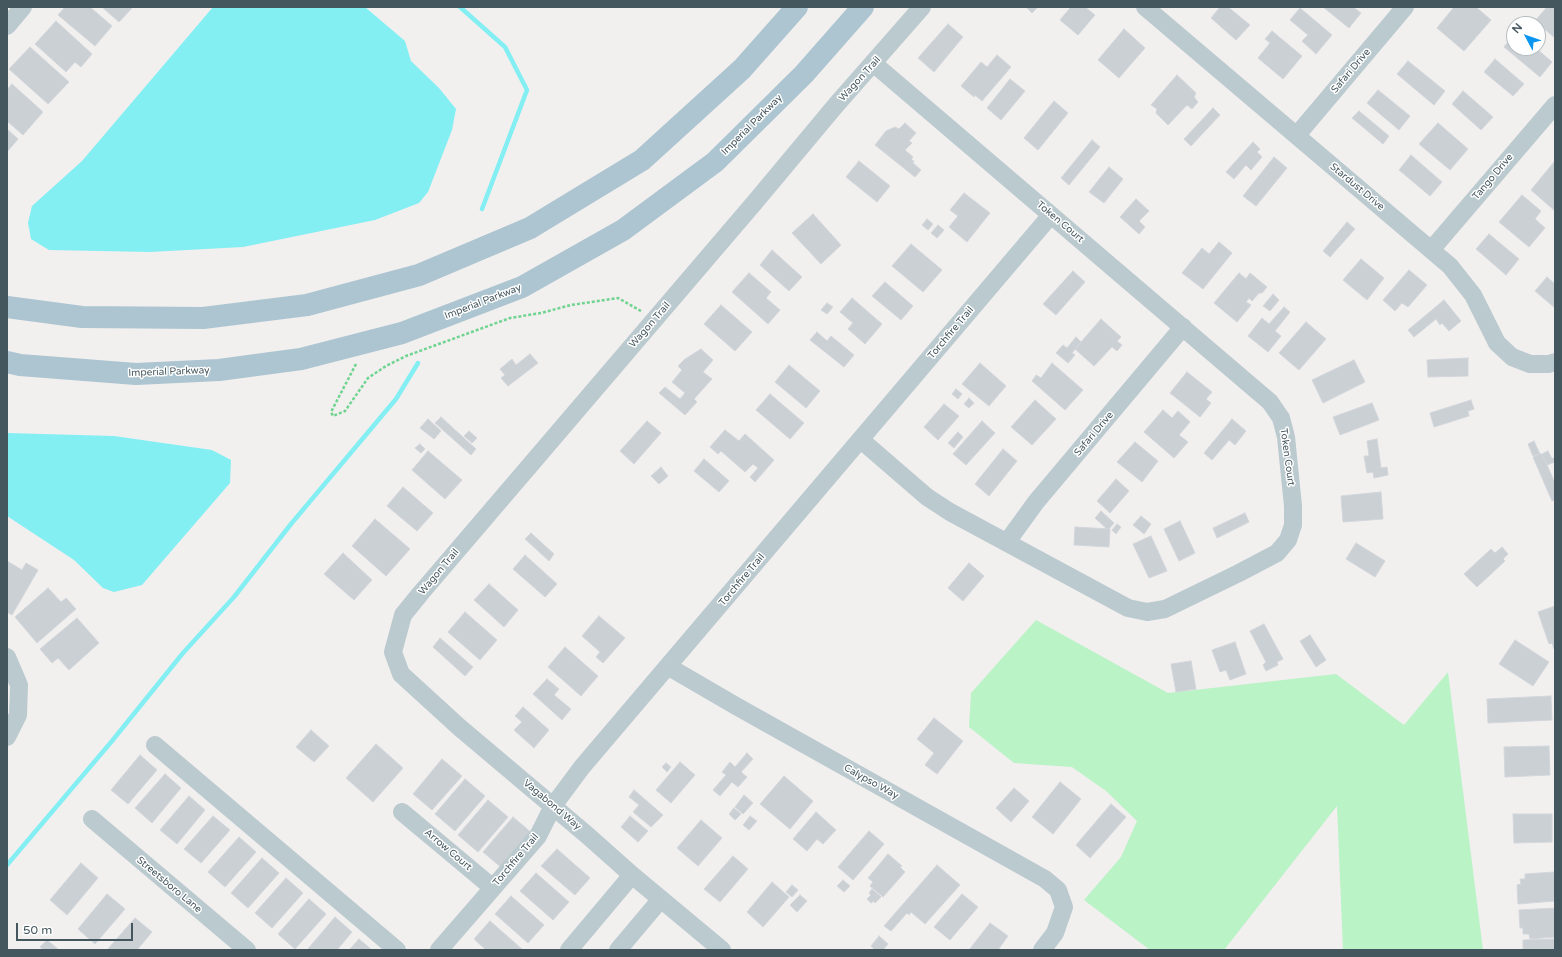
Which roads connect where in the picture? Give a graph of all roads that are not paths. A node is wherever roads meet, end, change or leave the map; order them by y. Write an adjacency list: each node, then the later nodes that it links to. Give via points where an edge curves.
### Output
1 (23, 7): 7 (street)
2 (797, 7): 13 (main road, via 742,69 642,160 530,228 419,275 307,305 203,318 82,318)
3 (863, 7): 15 (main road, Imperial Parkway, via 804,74 715,162 623,230 522,287 402,333 301,359 219,370 136,374)
4 (922, 7): 8 (street, Wagon Trail)
5 (1406, 7): 10 (street, Safari Drive)
6 (1154, 10): 10 (street, Stardust Drive)
7 (7, 26)
8 (873, 63): 11 (street, Token Court); 19 (street, Wagon Trail, via 403,615)
9 (1555, 105): 12 (street, Tango Drive)
10 (1297, 135): 12 (street, Stardust Drive)
11 (1051, 215): 14 (street, Token Court); 17 (street, Torchfire Trail)
12 (1431, 250): 16 (street, Stardust Drive, via 1462,280 1473,295 1497,343 1512,357 1530,364)
13 (7, 307)
14 (1183, 327): 18 (street, Safari Drive, via 1036,502); 18 (street, Token Court, via 1270,402 1281,418 1286,437 1293,506 1293,525 1288,540 1277,553 1239,573 1165,609 1146,612 1128,608)
15 (7, 362)
16 (1555, 362)
17 (861, 440): 18 (street, Token Court, via 927,497); 21 (street, Torchfire Trail)
18 (1007, 542)
19 (393, 652): 24 (street, Vagabond Way, via 400,674)
20 (7, 657): 22 (street, via 19,685 18,715)
21 (669, 666): 24 (street, Torchfire Trail, via 582,767); 36 (street, Calypso Way, via 1044,879 1058,890 1064,906 1055,934)
22 (7, 737)
23 (155, 745): 31 (street)
24 (553, 806): 27 (street, Vagabond Way); 28 (street, Torchfire Trail, via 538,836)
25 (402, 812): 28 (street, Arrow Court)
26 (92, 820): 30 (street, Streetsboro Lane)
27 (632, 875): 29 (street, Vagabond Way); 33 (street)
28 (493, 888): 32 (street, Torchfire Trail)
29 (661, 900): 34 (street); 35 (street, Vagabond Way)
30 (247, 950)
31 (397, 950)
32 (439, 950)
33 (569, 950)
34 (618, 950)
35 (722, 950)
36 (1042, 950)

